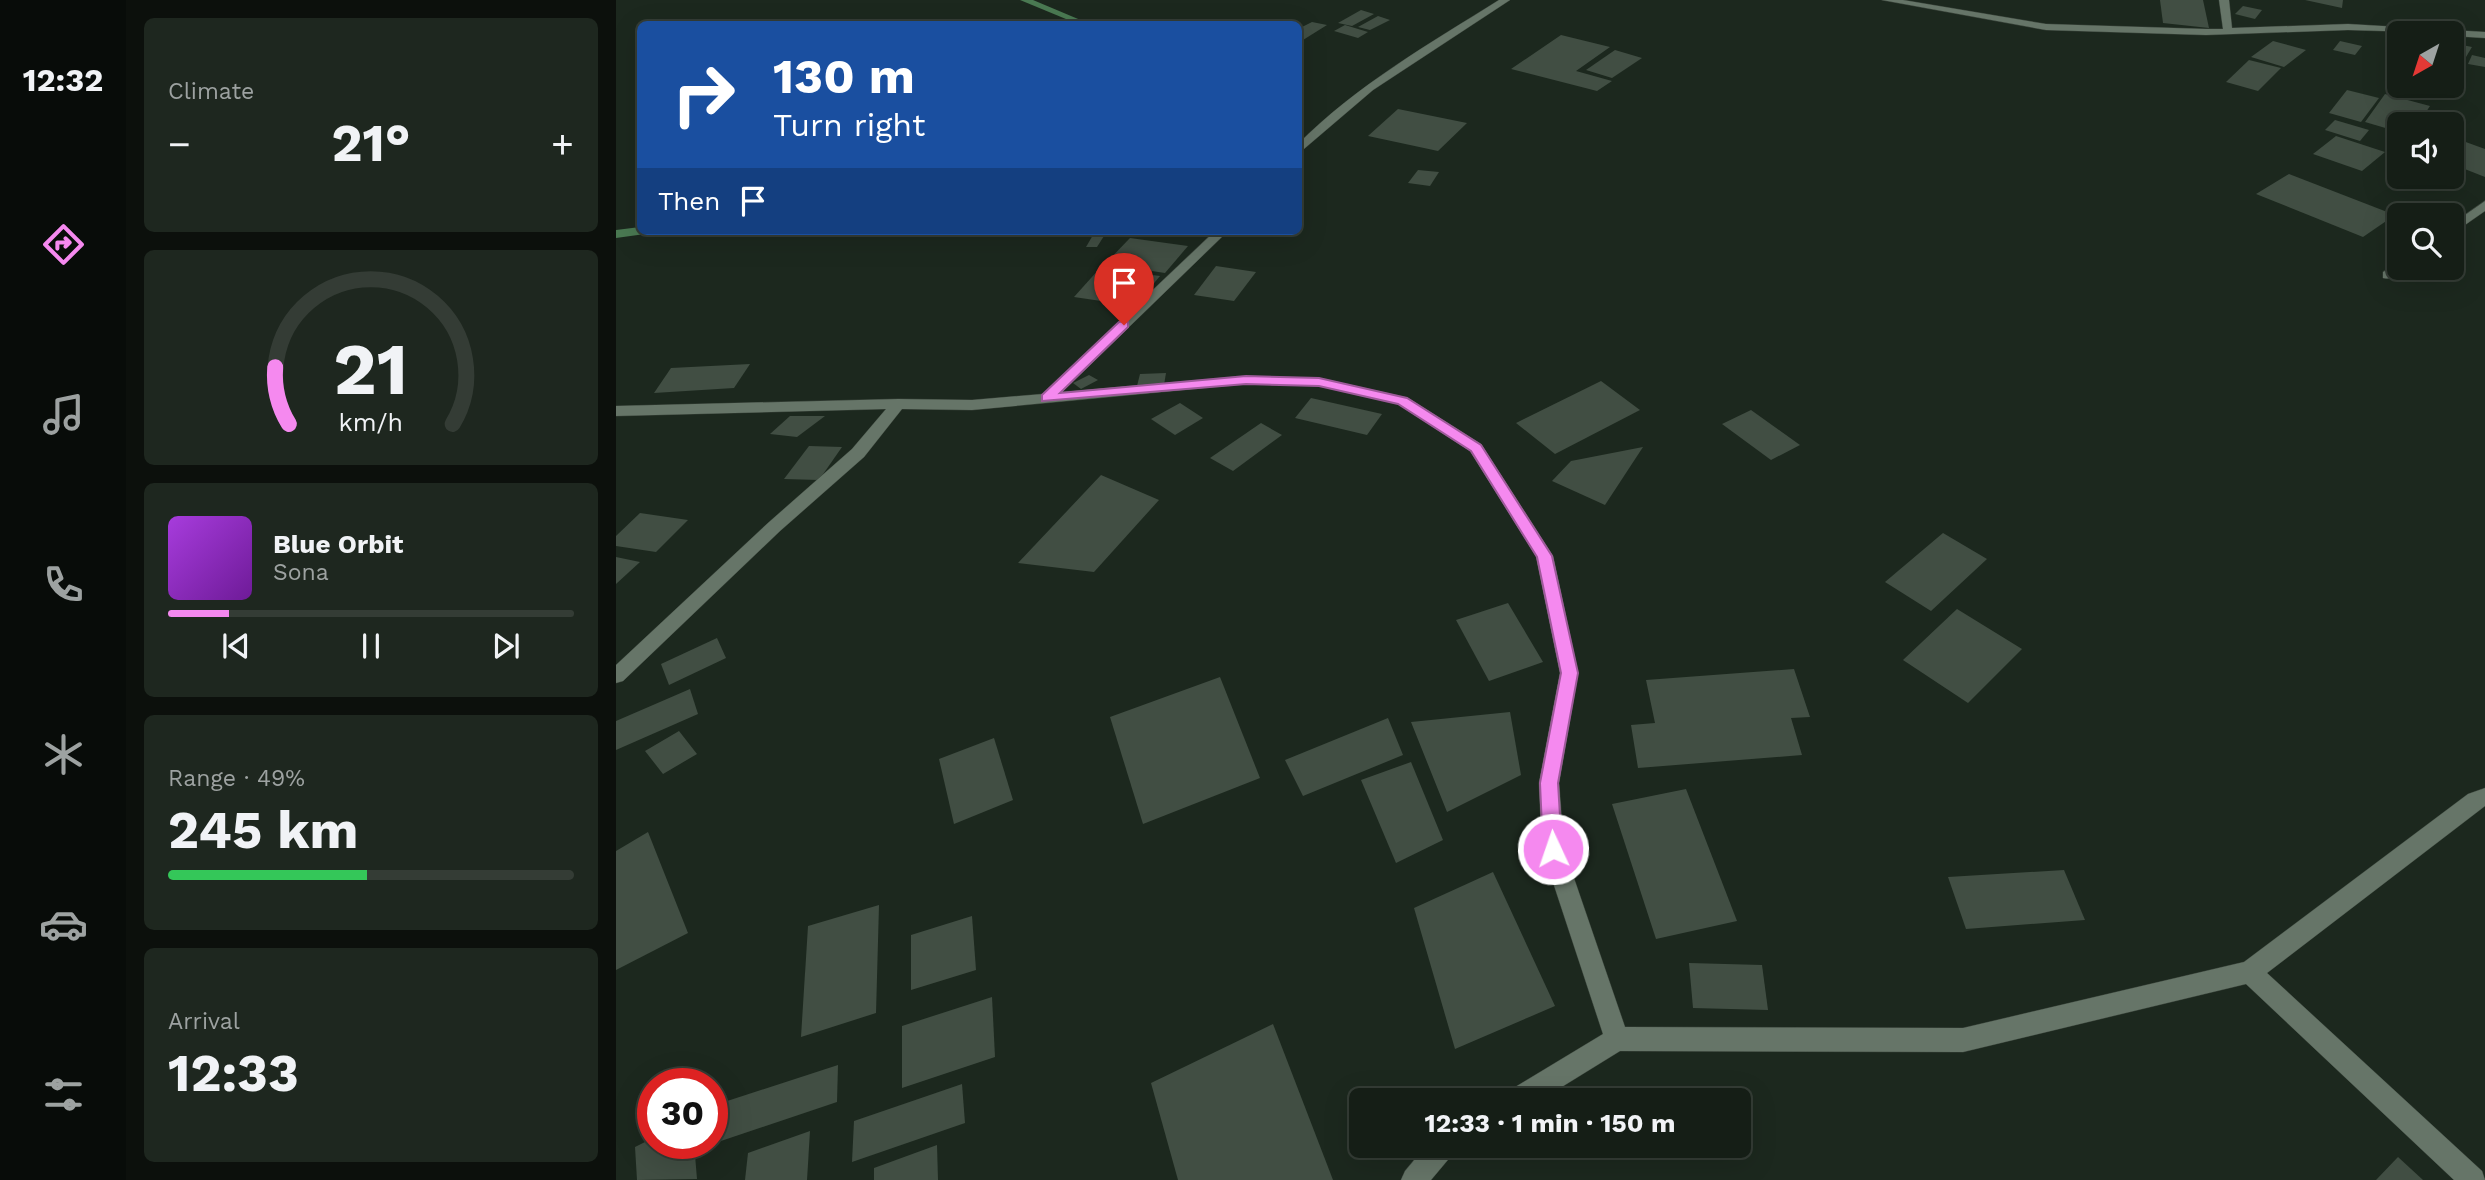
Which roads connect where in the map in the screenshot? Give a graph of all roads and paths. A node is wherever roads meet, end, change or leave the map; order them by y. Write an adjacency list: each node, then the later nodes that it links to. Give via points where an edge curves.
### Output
1 (1505, 0): 6 (street, via 1384,78)
2 (1887, 0): 4 (street, via 2046,27)
3 (2224, 0): 4 (street)
4 (2228, 31): 5 (street, via 2348,27)
5 (2485, 35)
6 (1302, 147)
7 (2485, 205): 8 (street)
8 (2464, 221)
9 (1218, 235): 10 (street)
10 (1046, 398): 11 (street, via 972,405); 16 (street, via 1246,380 1319,382 1403,401 1476,448 1544,556 1569,673 1549,783 1553,849)
11 (898, 404): 12 (street); 13 (street, via 858,453)
12 (616, 411)
13 (616, 676)
14 (2485, 797): 15 (street, via 2475,800)
15 (2250, 972): 16 (street, via 1963,1040); 20 (street)
16 (1617, 1039): 17 (street)
17 (1537, 1088)
18 (1433, 1158): 19 (street)
19 (1414, 1180)
20 (2473, 1180)

